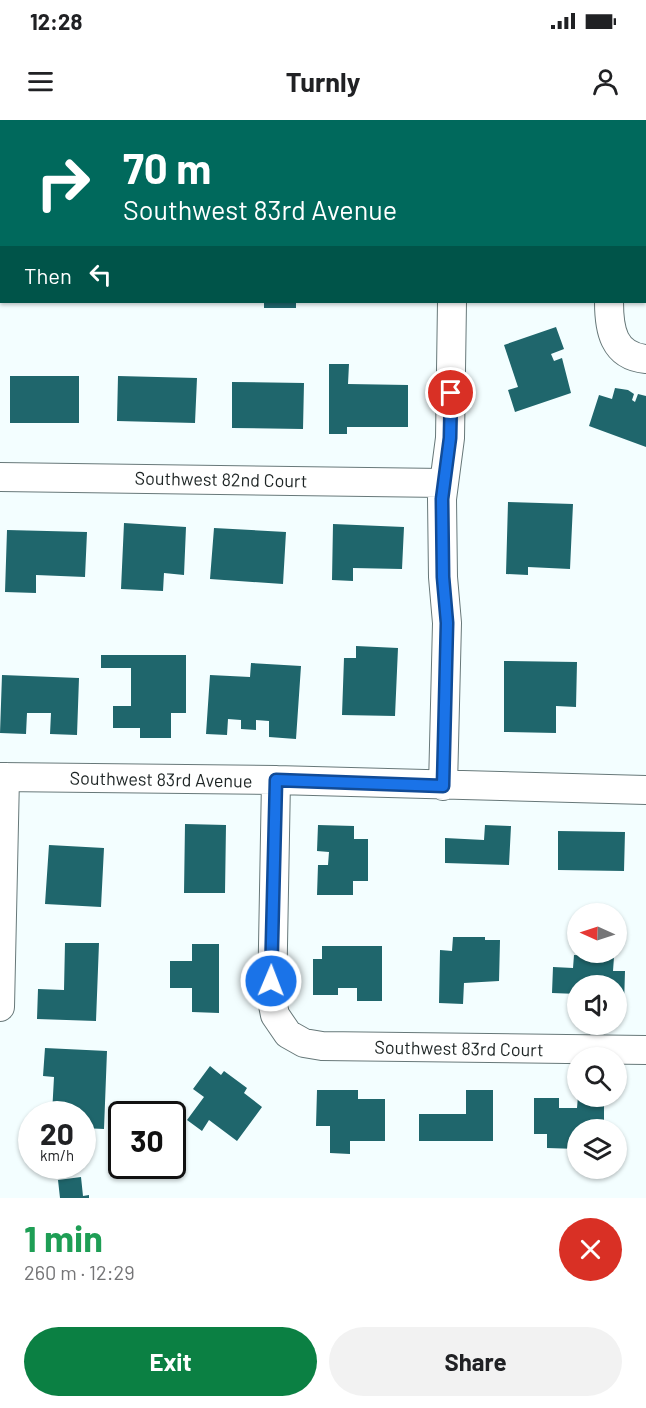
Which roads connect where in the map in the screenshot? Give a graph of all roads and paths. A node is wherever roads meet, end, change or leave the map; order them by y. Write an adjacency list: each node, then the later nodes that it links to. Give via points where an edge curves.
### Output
1 (452, 303): 5 (street, via 450,438)
2 (609, 303): 3 (street, via 614,341)
3 (634, 355)
4 (0, 477): 5 (street, Southwest 82nd Court)
5 (443, 483): 8 (street, via 447,623)
6 (2, 777): 7 (street, Southwest 83rd Avenue); 10 (street)
7 (276, 780): 8 (street, Southwest 83rd Avenue); 11 (street, Southwest 83rd Court, via 271,981 275,1015 297,1040 322,1046)
8 (443, 786): 9 (street, Southwest 83rd Avenue)
9 (646, 790)
10 (0, 1007)
11 (646, 1050)

